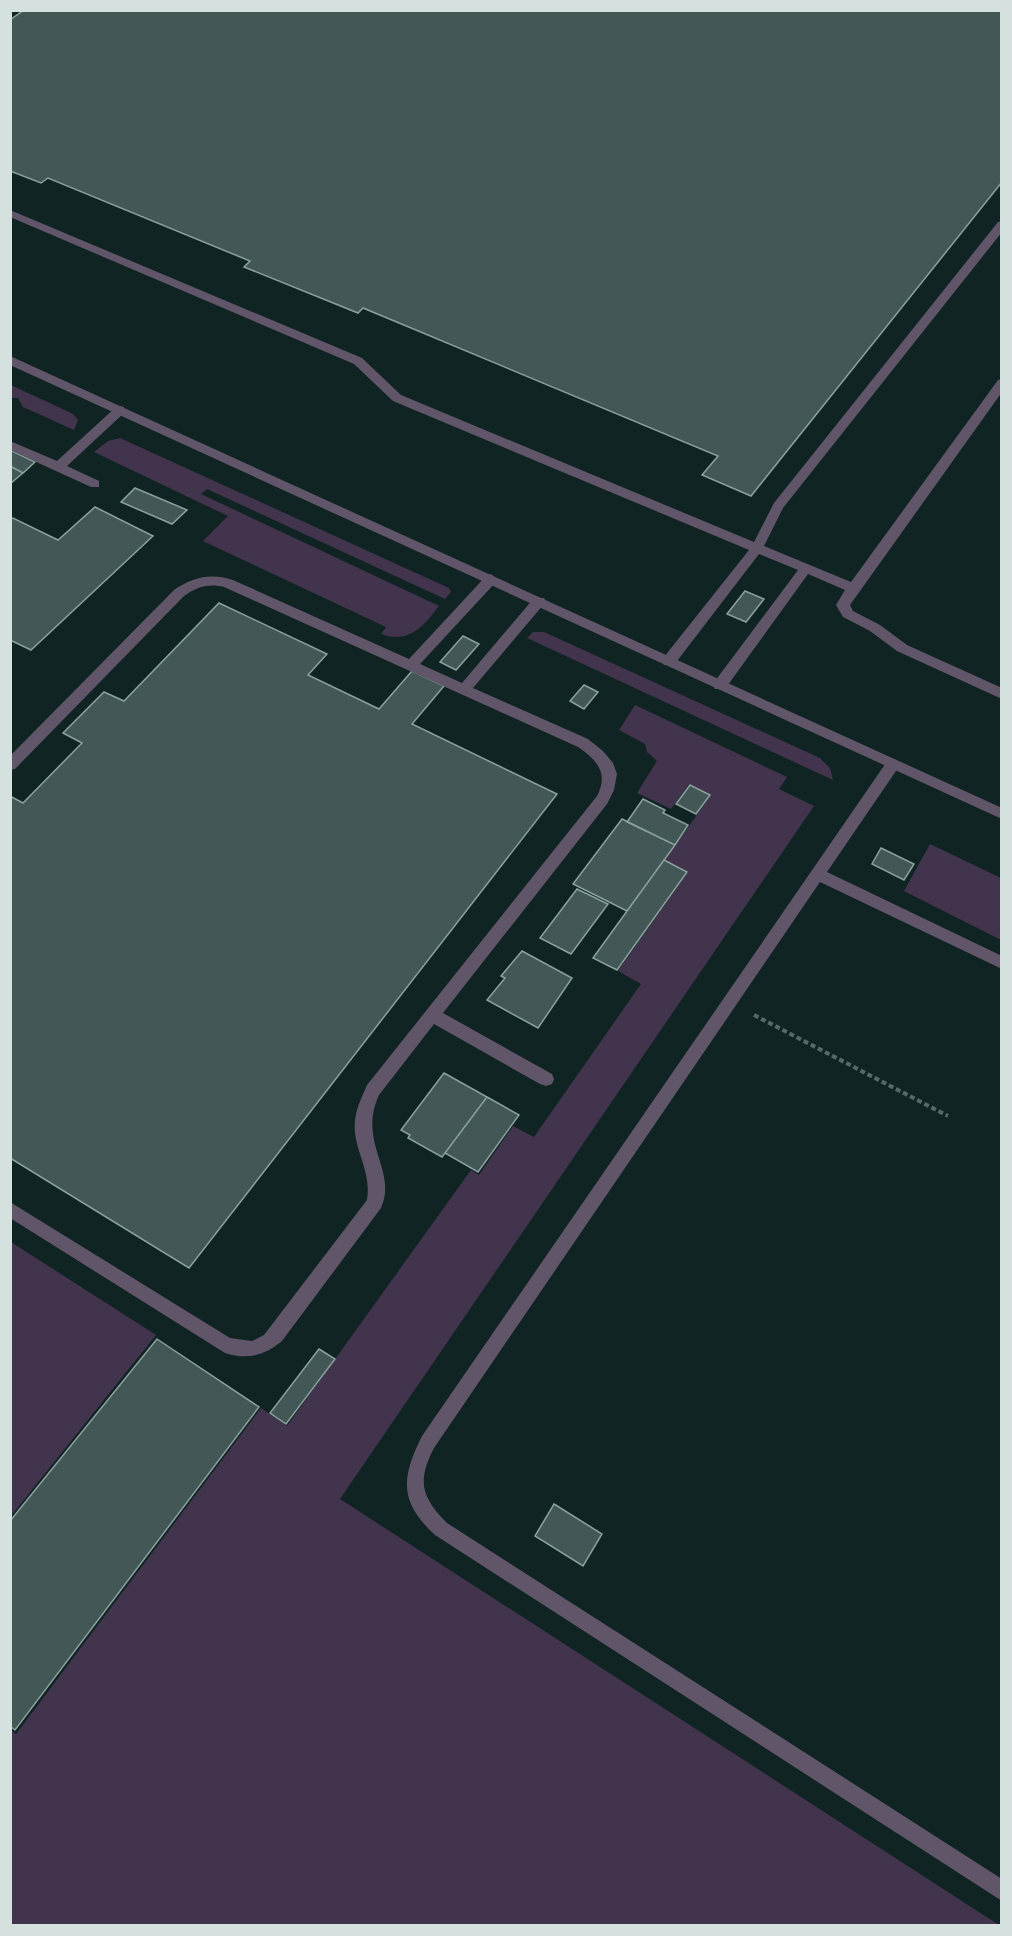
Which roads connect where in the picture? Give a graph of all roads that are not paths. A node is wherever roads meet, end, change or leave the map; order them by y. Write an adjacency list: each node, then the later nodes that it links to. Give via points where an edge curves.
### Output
1 (10, 213): 9 (street, via 358,360 397,398)
2 (1002, 224): 9 (street, via 778,506)
3 (10, 360): 5 (street)
4 (1002, 383): 12 (street)
5 (120, 410): 7 (street); 11 (street)
6 (10, 445): 7 (street)
7 (58, 467): 8 (street)
8 (95, 484)
9 (757, 548): 10 (street); 14 (street)
10 (806, 568): 12 (street); 16 (street)
11 (490, 579): 13 (street); 15 (street)
12 (853, 588): 18 (street, via 843,605 848,614 909,652)
13 (539, 601): 14 (street); 17 (street)
14 (669, 661): 16 (street)
15 (410, 666): 17 (street); 20 (street, via 228,583 201,580 179,593)
16 (720, 685): 19 (street)
17 (463, 690): 24 (street, via 583,743 604,761 611,778 602,800)
18 (1002, 694)
19 (893, 764): 21 (street); 22 (street)
20 (10, 765)
21 (1002, 814)
22 (817, 874): 23 (street); 27 (street, via 428,1442 418,1460 414,1493 429,1518 441,1528)
23 (1002, 963)
24 (432, 1015): 25 (street); 26 (street, via 373,1090 361,1113 363,1138 377,1179 375,1203 264,1346 252,1351 225,1345)
25 (546, 1079)
26 (10, 1209)
27 (1002, 1891)

